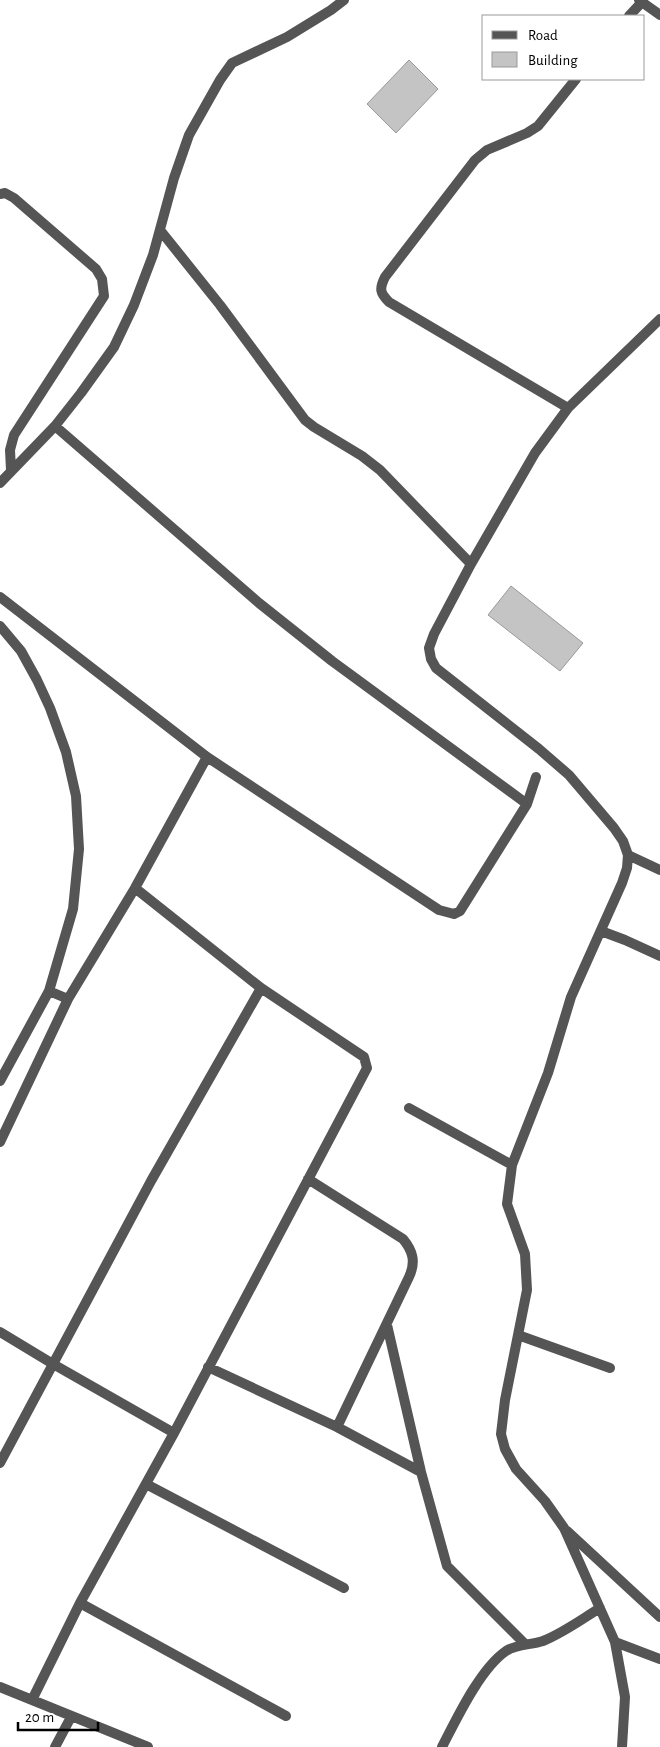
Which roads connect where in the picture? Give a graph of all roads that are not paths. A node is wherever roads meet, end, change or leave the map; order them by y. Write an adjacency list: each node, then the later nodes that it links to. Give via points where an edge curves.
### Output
1 (344, 0): 7 (street, via 287,37 232,63 189,136)
2 (640, 1): 3 (street); 4 (street)
3 (630, 15)
4 (660, 15)
5 (575, 80): 9 (street, via 538,126 487,150 475,160 380,287 381,294 389,302)
6 (0, 194): 11 (street, via 14,198 96,269 102,279 104,296 14,435 10,450)
7 (160, 230): 10 (street, via 134,306 114,346); 13 (street, via 305,420 380,470)
8 (660, 319): 9 (street)
9 (568, 408): 13 (street, via 535,453)
10 (55, 426): 11 (street); 18 (street, via 259,603)
11 (11, 470): 12 (street)
12 (0, 483)
13 (471, 564): 19 (street, via 434,634 429,648 431,659 444,675 569,775 614,828)
14 (0, 597): 16 (street)
15 (0, 626): 25 (street, via 21,651 50,708 66,752 76,796 79,849 74,909)
16 (207, 757): 18 (street, via 439,910 454,914 460,911); 21 (street)
17 (536, 776): 18 (street)
18 (527, 804)
19 (628, 855): 20 (street); 22 (street, via 622,883)
20 (660, 870)
21 (135, 888): 24 (street); 26 (street)
22 (601, 931): 23 (street); 30 (street, via 571,997 548,1073)
23 (660, 956)
24 (261, 988): 31 (street, via 364,1057 366,1062 367,1071); 35 (street, via 151,1180)
25 (49, 991): 26 (street); 27 (street)
26 (68, 999): 29 (street)
27 (0, 1080)
28 (409, 1108): 30 (street)
29 (0, 1142)
30 (512, 1166): 34 (street, via 506,1204 526,1254 526,1290)
31 (308, 1179): 32 (street, via 403,1238 410,1248 413,1269); 36 (street)
32 (387, 1325): 38 (street); 41 (street)
33 (0, 1332): 35 (street)
34 (518, 1335): 37 (street); 43 (street, via 501,1434 516,1469)
35 (53, 1364): 39 (street); 40 (street)
36 (208, 1367): 38 (street); 39 (street)
37 (610, 1368)
38 (337, 1427): 41 (street)
39 (174, 1433): 42 (street)
40 (0, 1462)
41 (421, 1472): 49 (street, via 447,1566)
42 (146, 1484): 44 (street); 45 (street)
43 (564, 1528): 46 (street); 47 (street)
44 (344, 1588)
45 (80, 1602): 52 (street); 53 (street)
46 (600, 1608): 48 (street); 49 (street, via 542,1641)
47 (660, 1617)
48 (614, 1642): 50 (street); 58 (street, via 625,1696)
49 (525, 1644): 57 (street, via 508,1649 488,1669)
50 (660, 1659)
51 (0, 1687): 52 (street)
52 (32, 1700): 54 (street)
53 (286, 1716)
54 (71, 1717): 55 (street); 56 (street)
55 (55, 1747)
56 (148, 1747)
57 (442, 1747)
58 (622, 1747)

